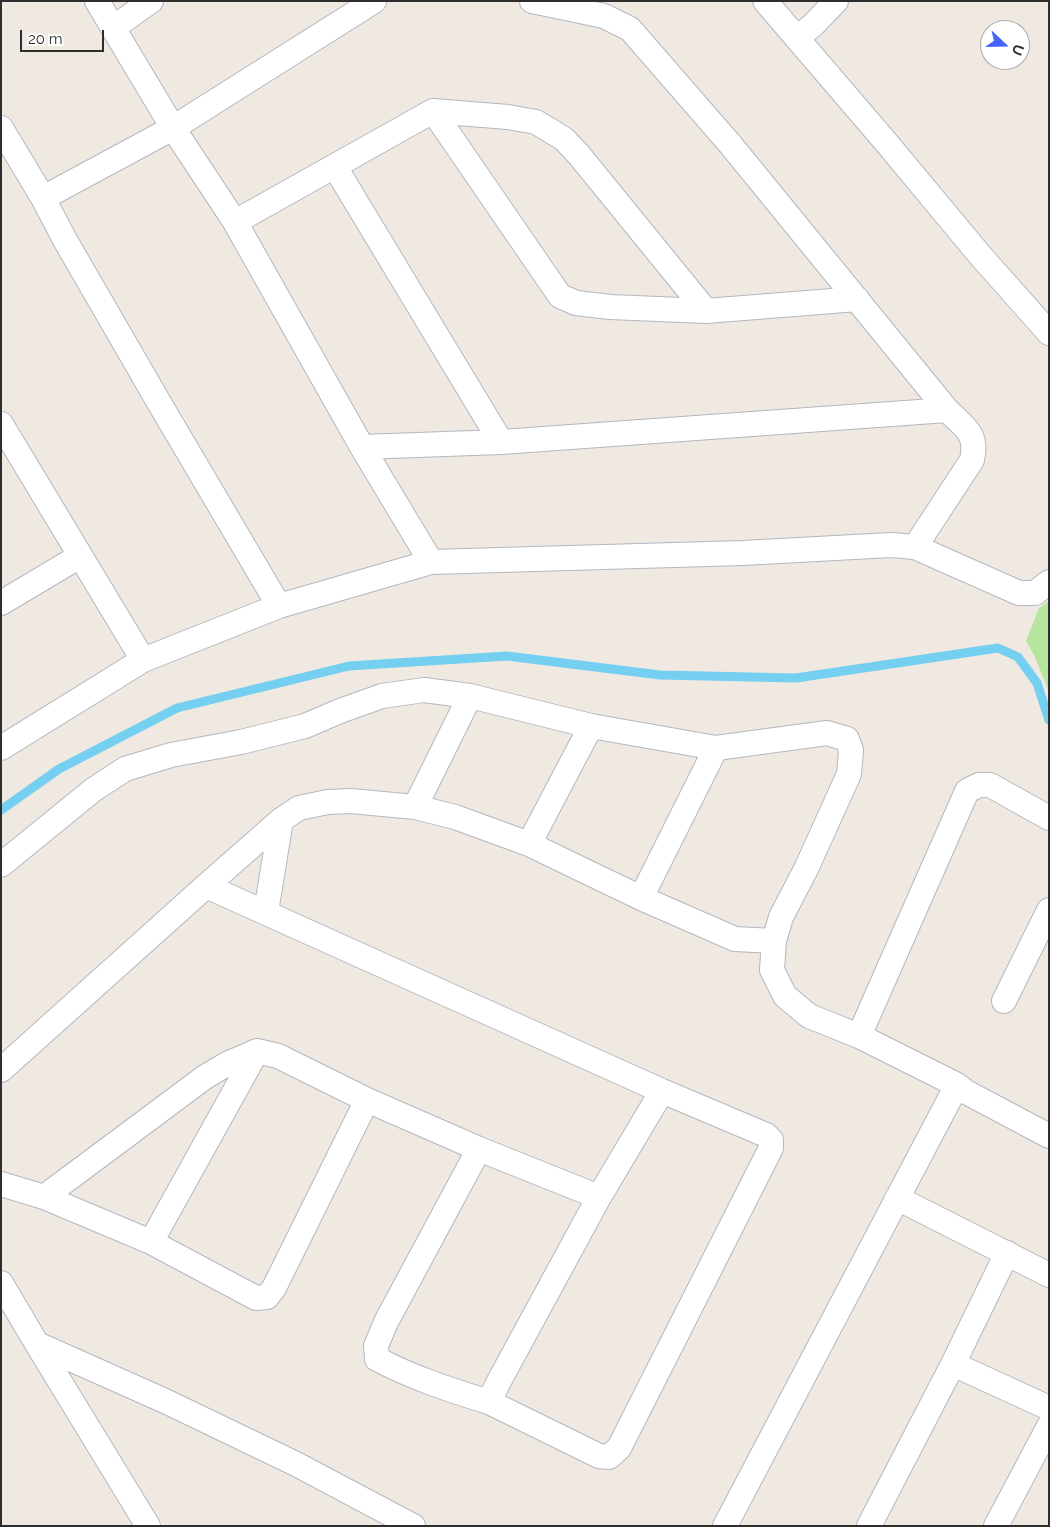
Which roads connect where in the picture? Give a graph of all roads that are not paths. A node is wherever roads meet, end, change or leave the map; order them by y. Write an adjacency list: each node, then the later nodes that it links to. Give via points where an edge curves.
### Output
1 (97, 1): 7 (street)
2 (151, 1): 7 (street)
3 (374, 1): 11 (street)
4 (532, 1): 15 (street, via 604,16 630,29 730,144)
5 (765, 1): 8 (street)
6 (836, 1): 8 (street)
7 (113, 28): 11 (street)
8 (796, 38): 17 (street)
9 (433, 110): 12 (street); 16 (street, via 536,122 564,139); 16 (street, via 560,296 576,303 610,307)
10 (1, 128): 13 (street)
11 (173, 128): 13 (street); 14 (street)
12 (335, 167): 14 (street); 20 (street)
13 (43, 198): 27 (street)
14 (235, 222): 21 (street)
15 (857, 299): 16 (street); 18 (street)
16 (706, 311)
17 (1049, 333)
18 (947, 410): 20 (street); 22 (street, via 970,432 975,446 972,460)
19 (4, 435): 23 (street)
20 (501, 442): 21 (street)
21 (362, 447): 24 (street)
22 (916, 547): 24 (street, via 891,545 733,554); 25 (street, via 1019,593 1035,592)
23 (80, 556): 26 (street); 28 (street)
24 (431, 562): 27 (street)
25 (1049, 582)
26 (1, 603)
27 (279, 606): 28 (street)
28 (143, 660): 31 (street)
29 (470, 696): 30 (street); 33 (street); 37 (street, via 424,690 382,696 305,726 171,755 125,769 93,790)
30 (591, 726): 32 (street); 36 (street)
31 (1, 748)
32 (716, 748): 39 (street); 42 (street, via 827,733 847,739 851,750 849,774 781,917)
33 (415, 807): 35 (street, via 328,802 300,808); 36 (street, via 455,817)
34 (1049, 818): 44 (street, via 990,785 978,785 967,791)
35 (281, 820): 38 (street); 41 (street)
36 (529, 844): 39 (street)
37 (1, 864)
38 (206, 886): 41 (street); 46 (street)
39 (641, 898): 42 (street, via 735,939)
40 (1049, 910): 43 (street)
41 (266, 912): 48 (street)
42 (774, 941): 44 (street, via 772,970 785,996 810,1016)
43 (1004, 1001)
44 (859, 1036): 47 (street)
45 (257, 1051): 49 (street, via 278,1056); 53 (street, via 204,1077); 56 (street)
46 (1, 1070)
47 (957, 1085): 50 (street); 55 (street)
48 (662, 1091): 54 (street); 62 (street, via 766,1135 771,1140 771,1148 619,1448 609,1457 599,1456)
49 (367, 1100): 51 (street); 56 (street, via 267,1297 256,1298)
50 (1049, 1136)
51 (479, 1149): 54 (street); 62 (street, via 376,1346 377,1359 396,1369)
52 (1, 1184): 53 (street)
53 (44, 1197): 56 (street)
54 (599, 1197): 62 (street)
55 (897, 1198): 57 (street); 67 (street)
56 (151, 1242)
57 (1006, 1253): 58 (street); 61 (street)
58 (1049, 1275)
59 (1, 1282): 60 (street)
60 (37, 1344): 65 (street, via 287,1460); 66 (street)
61 (953, 1364): 63 (street); 68 (street)
62 (489, 1402)
63 (1049, 1408)
64 (1049, 1426): 69 (street)
65 (398, 1523)
66 (148, 1526)
67 (725, 1526)
68 (869, 1526)
69 (996, 1526)

